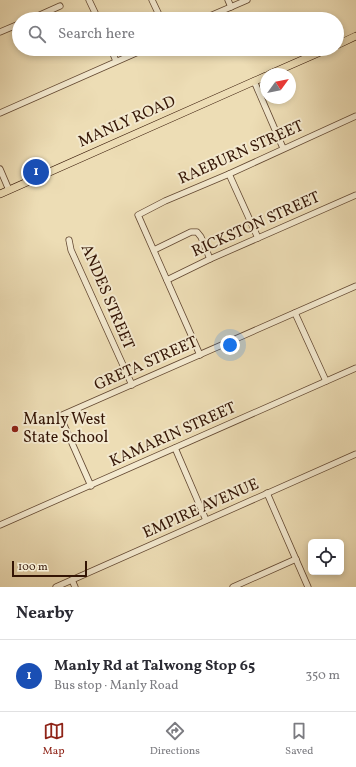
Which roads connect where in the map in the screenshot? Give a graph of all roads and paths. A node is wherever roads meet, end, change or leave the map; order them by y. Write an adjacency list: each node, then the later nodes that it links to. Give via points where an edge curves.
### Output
1 (89, 0): 8 (street)
2 (152, 0): 9 (street)
3 (228, 0): 6 (street)
4 (247, 0): 6 (street)
5 (60, 6): 7 (street)
6 (231, 7): 10 (street)
7 (47, 12)
8 (95, 12)
9 (158, 12)
10 (220, 12)
11 (12, 27): 12 (street)
12 (0, 32)
13 (355, 38): 14 (main road)
14 (344, 42)
15 (114, 56): 18 (street)
16 (129, 56): 18 (street)
17 (311, 56): 19 (main road)
18 (116, 62): 22 (street)
19 (284, 68)
20 (260, 78): 21 (main road, MANLY ROAD)
21 (254, 81): 24 (street); 27 (main road, MANLY ROAD)
22 (0, 113)
23 (356, 116): 24 (street, RAEBURN STREET)
24 (283, 148): 26 (street, RAEBURN STREET)
25 (0, 169): 27 (street)
26 (229, 174): 30 (street); 32 (street, RAEBURN STREET, via 165,200 138,215)
27 (9, 190): 28 (main road, MANLY ROAD)
28 (0, 194)
29 (355, 197): 30 (street, RICKSTON STREET)
30 (258, 238): 33 (street, RICKSTON STREET)
31 (69, 240): 40 (street, ANDES STREET, via 71,250)
32 (154, 250): 33 (street, via 197,232); 34 (street)
33 (210, 259): 34 (street, RICKSTON STREET)
34 (167, 280): 37 (street)
35 (356, 286): 36 (street, GRETA STREET)
36 (295, 313): 37 (street, GRETA STREET); 39 (street)
37 (200, 355): 40 (street, GRETA STREET)
38 (356, 368): 39 (street, KAMARIN STREET)
39 (326, 381): 41 (street, KAMARIN STREET)
40 (132, 385): 43 (street, GRETA STREET, via 60,416)
41 (175, 448): 43 (street, KAMARIN STREET); 45 (street)
42 (356, 454): 44 (street, EMPIRE AVENUE)
43 (90, 486): 46 (street, KAMARIN STREET)
44 (268, 493): 45 (street, EMPIRE AVENUE); 47 (street)
45 (206, 520): 48 (street, EMPIRE AVENUE)
46 (0, 526)
47 (296, 559): 51 (street); 52 (street)
48 (72, 580): 49 (street, EMPIRE AVENUE); 50 (street)
49 (56, 587)
50 (75, 587)
51 (232, 587)
52 (308, 587)

